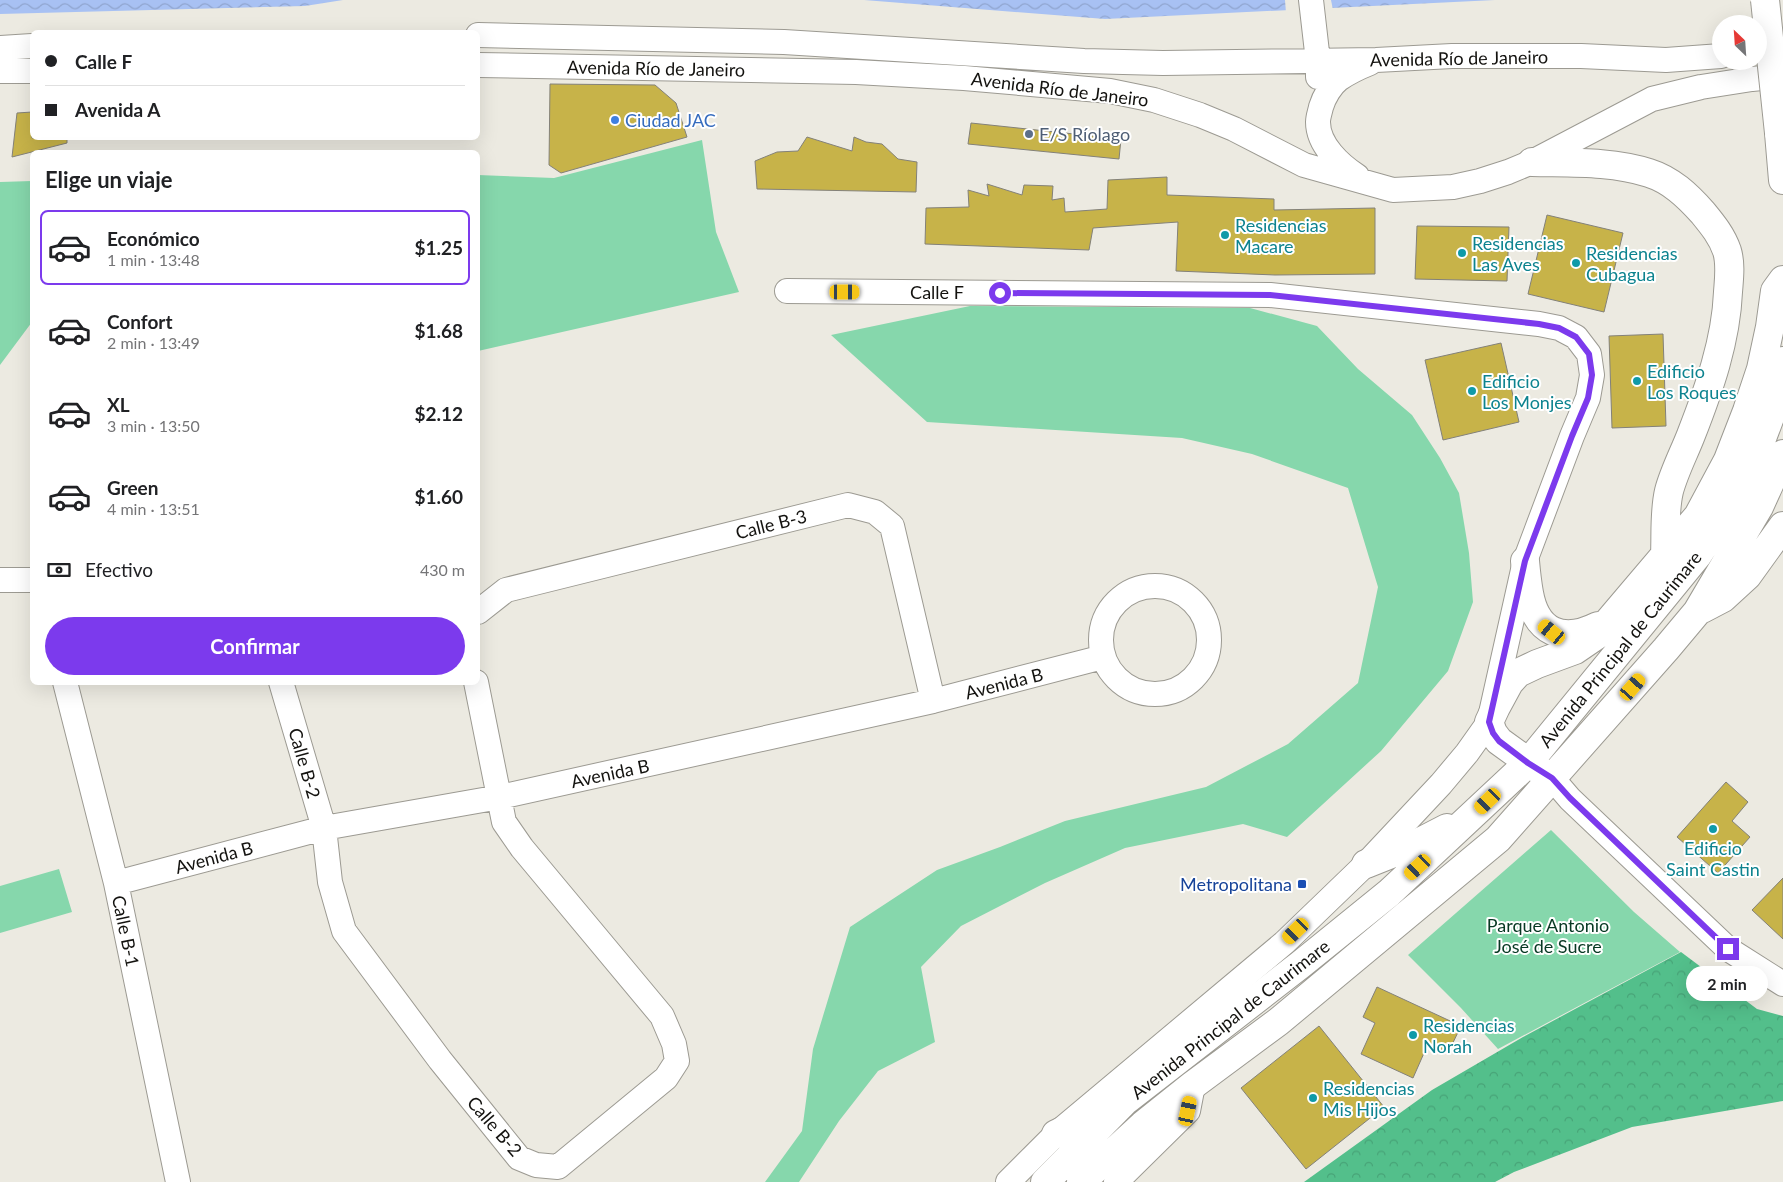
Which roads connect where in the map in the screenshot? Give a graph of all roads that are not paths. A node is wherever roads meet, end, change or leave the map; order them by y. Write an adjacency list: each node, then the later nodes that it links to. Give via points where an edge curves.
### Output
1 (1312, 0): 10 (street)
2 (1765, 0): 17 (main road, bridge)
3 (480, 35): 10 (street, Avenida Río de Janeiro, via 784,42 1084,61)
4 (30, 46): 5 (street)
5 (0, 48)
6 (1783, 51): 7 (street)
7 (1768, 53)
8 (1712, 57): 9 (street, Avenida Río de Janeiro, via 1666,60 1452,56)
9 (1376, 60): 10 (street, Avenida Río de Janeiro); 15 (street, via 1338,79 1322,102)
10 (1318, 61): 15 (street)
11 (480, 65): 18 (street, Avenida Río de Janeiro, via 856,72 1110,92 1154,100 1200,115 1304,165)
12 (30, 70): 13 (street)
13 (0, 71)
14 (1783, 76): 16 (street, Avenida Río de Janeiro, via 1701,86 1652,100)
15 (1317, 121): 18 (street, via 1319,133 1333,156)
16 (1532, 162): 18 (street, Avenida Río de Janeiro, via 1453,187 1392,190); 24 (main road, via 1602,165 1663,178 1697,206 1727,250 1728,297 1722,336 1700,413 1669,491)
17 (1783, 180)
18 (1369, 184)
19 (1783, 280): 24 (main road, via 1775,291 1761,368 1728,460 1698,516)
20 (787, 291): 25 (street, Calle F, via 1270,295 1559,328 1576,337 1589,354 1592,375 1588,398)
21 (1783, 361): 37 (main road, Avenida Principal de Caurimare, via 1777,394 1764,432 1750,470 1731,503 1697,556)
22 (1783, 454): 29 (main road, Avenida Principal de Caurimare, via 1759,507)
23 (1783, 526): 29 (main road, via 1747,576 1723,598)
24 (1665, 555): 30 (main road)
25 (1525, 561): 30 (main road, via 1534,611 1552,632 1576,634); 36 (street, Calle F)
26 (0, 580): 27 (street)
27 (30, 580)
28 (480, 610): 35 (street, Calle B-3, via 506,590 848,505 875,512 892,526)
29 (1696, 612): 38 (main road, Avenida Principal de Caurimare)
30 (1610, 620): 36 (main road, via 1597,635 1575,650 1518,673 1502,694)
31 (1103, 657): 31 (street, via 1112,675 1127,687 1145,694 1162,694 1180,688 1197,674 1204,662 1209,647 1204,616 1186,595 1168,587 1133,590 1124,595 1105,617 1100,633); 35 (street, Avenida B)
32 (66, 685): 43 (street, Calle B-1)
33 (282, 685): 41 (street, Calle B-2)
34 (477, 685): 39 (street)
35 (933, 701): 39 (street, Avenida B)
36 (1489, 722): 37 (main road, via 1499,741); 42 (street, Avenida Principal de Caurimare, via 1442,784)
37 (1528, 763): 38 (main road); 40 (main road, Avenida Principal de Caurimare)
38 (1552, 778): 44 (main road, via 1531,788 1313,970); 45 (street, via 1728,949); 46 (main road, Avenida Principal de Caurimare, via 1498,840 1278,1022)
39 (500, 797): 41 (street, Avenida B); 41 (street, Calle B-2, via 504,822 522,848 662,1016 674,1044 677,1061 666,1078 558,1167 536,1165 519,1158 440,1060 344,931 330,882)
40 (1475, 814): 42 (main road, via 1416,844); 44 (main road, Avenida Principal de Caurimare, via 1389,893)
41 (324, 828): 43 (street, Avenida B)
42 (1366, 864): 48 (street, Avenida Principal de Caurimare, via 1284,943)
43 (116, 883): 49 (street, Calle B-1)
44 (1289, 974): 47 (main road, Avenida Principal de Caurimare)
45 (1783, 984)
46 (1193, 1085): 52 (main road, Avenida Principal de Caurimare, via 1143,1125); 53 (street, Avenida Principal de Caurimare, via 1188,1111)
47 (1125, 1101): 48 (main road); 51 (main road, Avenida Principal de Caurimare)
48 (1056, 1134): 50 (street, Avenida Principal de Caurimare)
49 (178, 1182)
50 (1008, 1182)
51 (1045, 1182)
52 (1082, 1182)
53 (1116, 1182)

